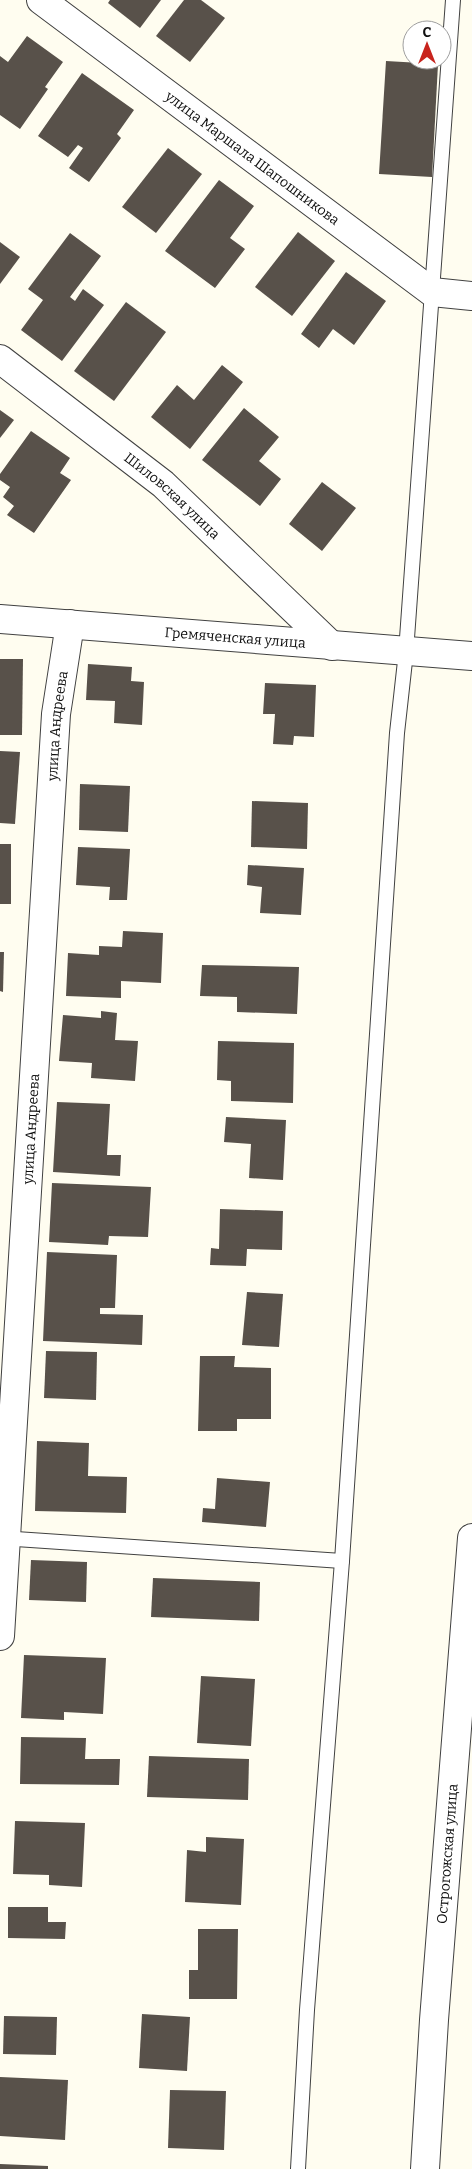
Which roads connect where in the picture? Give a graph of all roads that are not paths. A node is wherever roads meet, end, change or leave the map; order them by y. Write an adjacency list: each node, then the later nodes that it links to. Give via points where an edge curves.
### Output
1 (41, 0): 3 (street, улица Маршала Шапошникова)
2 (453, 0): 3 (lane)
3 (432, 292): 4 (street); 9 (lane)
4 (472, 296)
5 (0, 359): 8 (street, Шиловская улица, via 163,484)
6 (0, 618): 7 (street, Гремяченская улица)
7 (70, 624): 8 (street, Гремяченская улица); 12 (street, улица Андреева, via 56,714)
8 (332, 646): 9 (street, Гремяченская улица)
9 (406, 652): 10 (street, Гремяченская улица); 13 (lane, via 397,733)
10 (472, 656)
11 (472, 1538): 16 (street, Острогожская улица)
12 (3, 1539): 13 (lane); 14 (street, улица Андреева)
13 (342, 1561): 15 (lane, via 307,2010)
14 (0, 1636)
15 (298, 2169)
16 (425, 2169)

